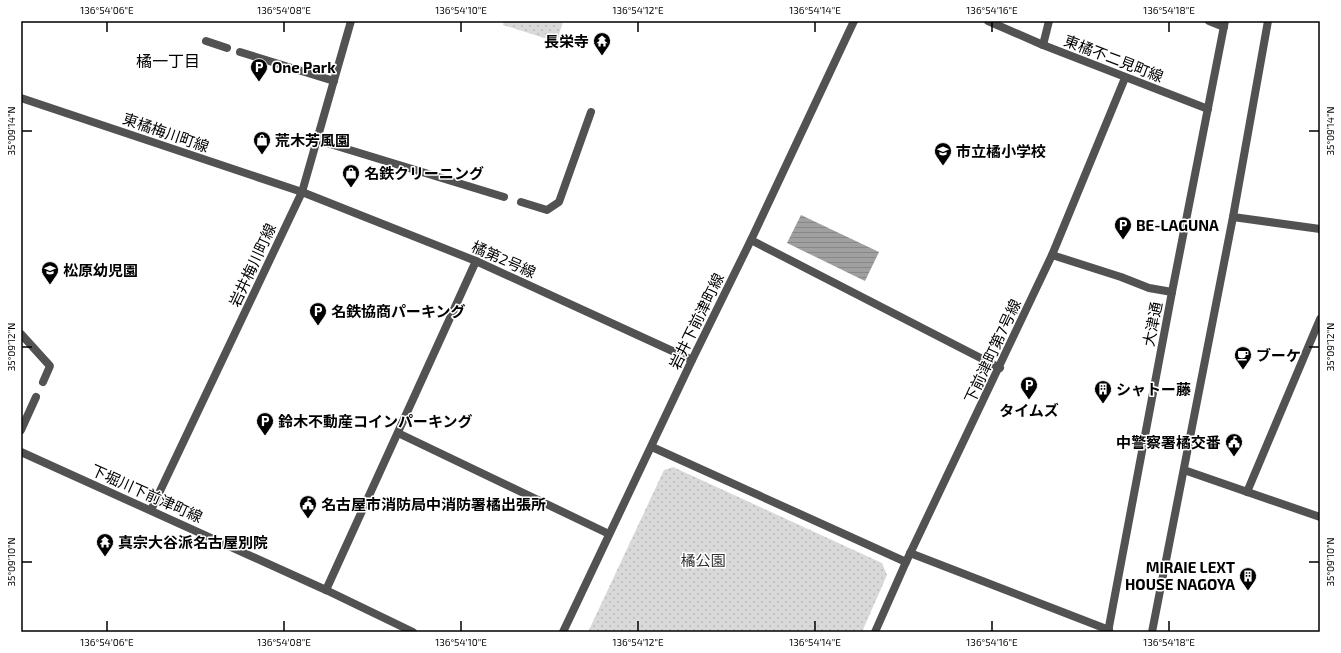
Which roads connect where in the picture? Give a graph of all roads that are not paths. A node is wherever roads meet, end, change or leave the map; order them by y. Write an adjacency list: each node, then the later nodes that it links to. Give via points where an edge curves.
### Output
1 (352, 21): 13 (street, 岩井梅川町線)
2 (854, 21): 23 (street, 岩井下前津町線)
3 (988, 21): 9 (street, 東橘不二見町線)
4 (1049, 21): 9 (street)
5 (1209, 21): 7 (street)
6 (1268, 21): 21 (street)
7 (1225, 24): 15 (street, 大津通)
8 (206, 41): 10 (street)
9 (1043, 45): 12 (street, 東橘不二見町線)
10 (227, 48)
11 (240, 52): 13 (street)
12 (1125, 78): 15 (street, 東橘不二見町線); 24 (street, 下前津町第7号線)
13 (334, 81): 17 (street, 岩井梅川町線)
14 (21, 98): 18 (street, 東橘梅川町線)
15 (1208, 109): 26 (street, 大津通)
16 (592, 112): 20 (street, via 559,202 546,210)
17 (317, 140): 18 (street, 岩井梅川町線); 19 (street)
18 (302, 192): 25 (street, 橘第2号線); 39 (street, 岩井梅川町線)
19 (504, 197)
20 (521, 202)
21 (1233, 217): 22 (street); 37 (street)
22 (1320, 229)
23 (751, 240): 29 (street, 岩井下前津町線); 30 (street)
24 (1052, 255): 26 (street, via 1149,288); 30 (street, 下前津町第7号線)
25 (476, 261): 29 (street, 橘第2号線); 34 (street)
26 (1172, 292): 45 (street, 大津通)
27 (1320, 319): 38 (street)
28 (21, 334): 31 (street, via 50,366)
29 (692, 360): 35 (street, 岩井下前津町線)
30 (1000, 368): 42 (street, 下前津町第7号線)
31 (43, 382)
32 (36, 397): 33 (street)
33 (21, 430)
34 (398, 433): 41 (street); 44 (street)
35 (652, 447): 41 (street, 岩井下前津町線); 43 (street)
36 (21, 452): 39 (street, 下堀川下前津町線)
37 (1184, 470): 38 (street); 49 (street)
38 (1247, 492): 40 (street)
39 (151, 510): 44 (street, 下堀川下前津町線)
40 (1320, 517)
41 (609, 534): 47 (street, 岩井下前津町線)
42 (910, 553): 43 (street, 下前津町第7号線); 45 (street)
43 (906, 562): 48 (street, 下前津町第7号線)
44 (326, 590): 46 (street, 下堀川下前津町線)
45 (1108, 631)
46 (413, 632)
47 (563, 632)
48 (875, 632)
49 (1152, 632)

